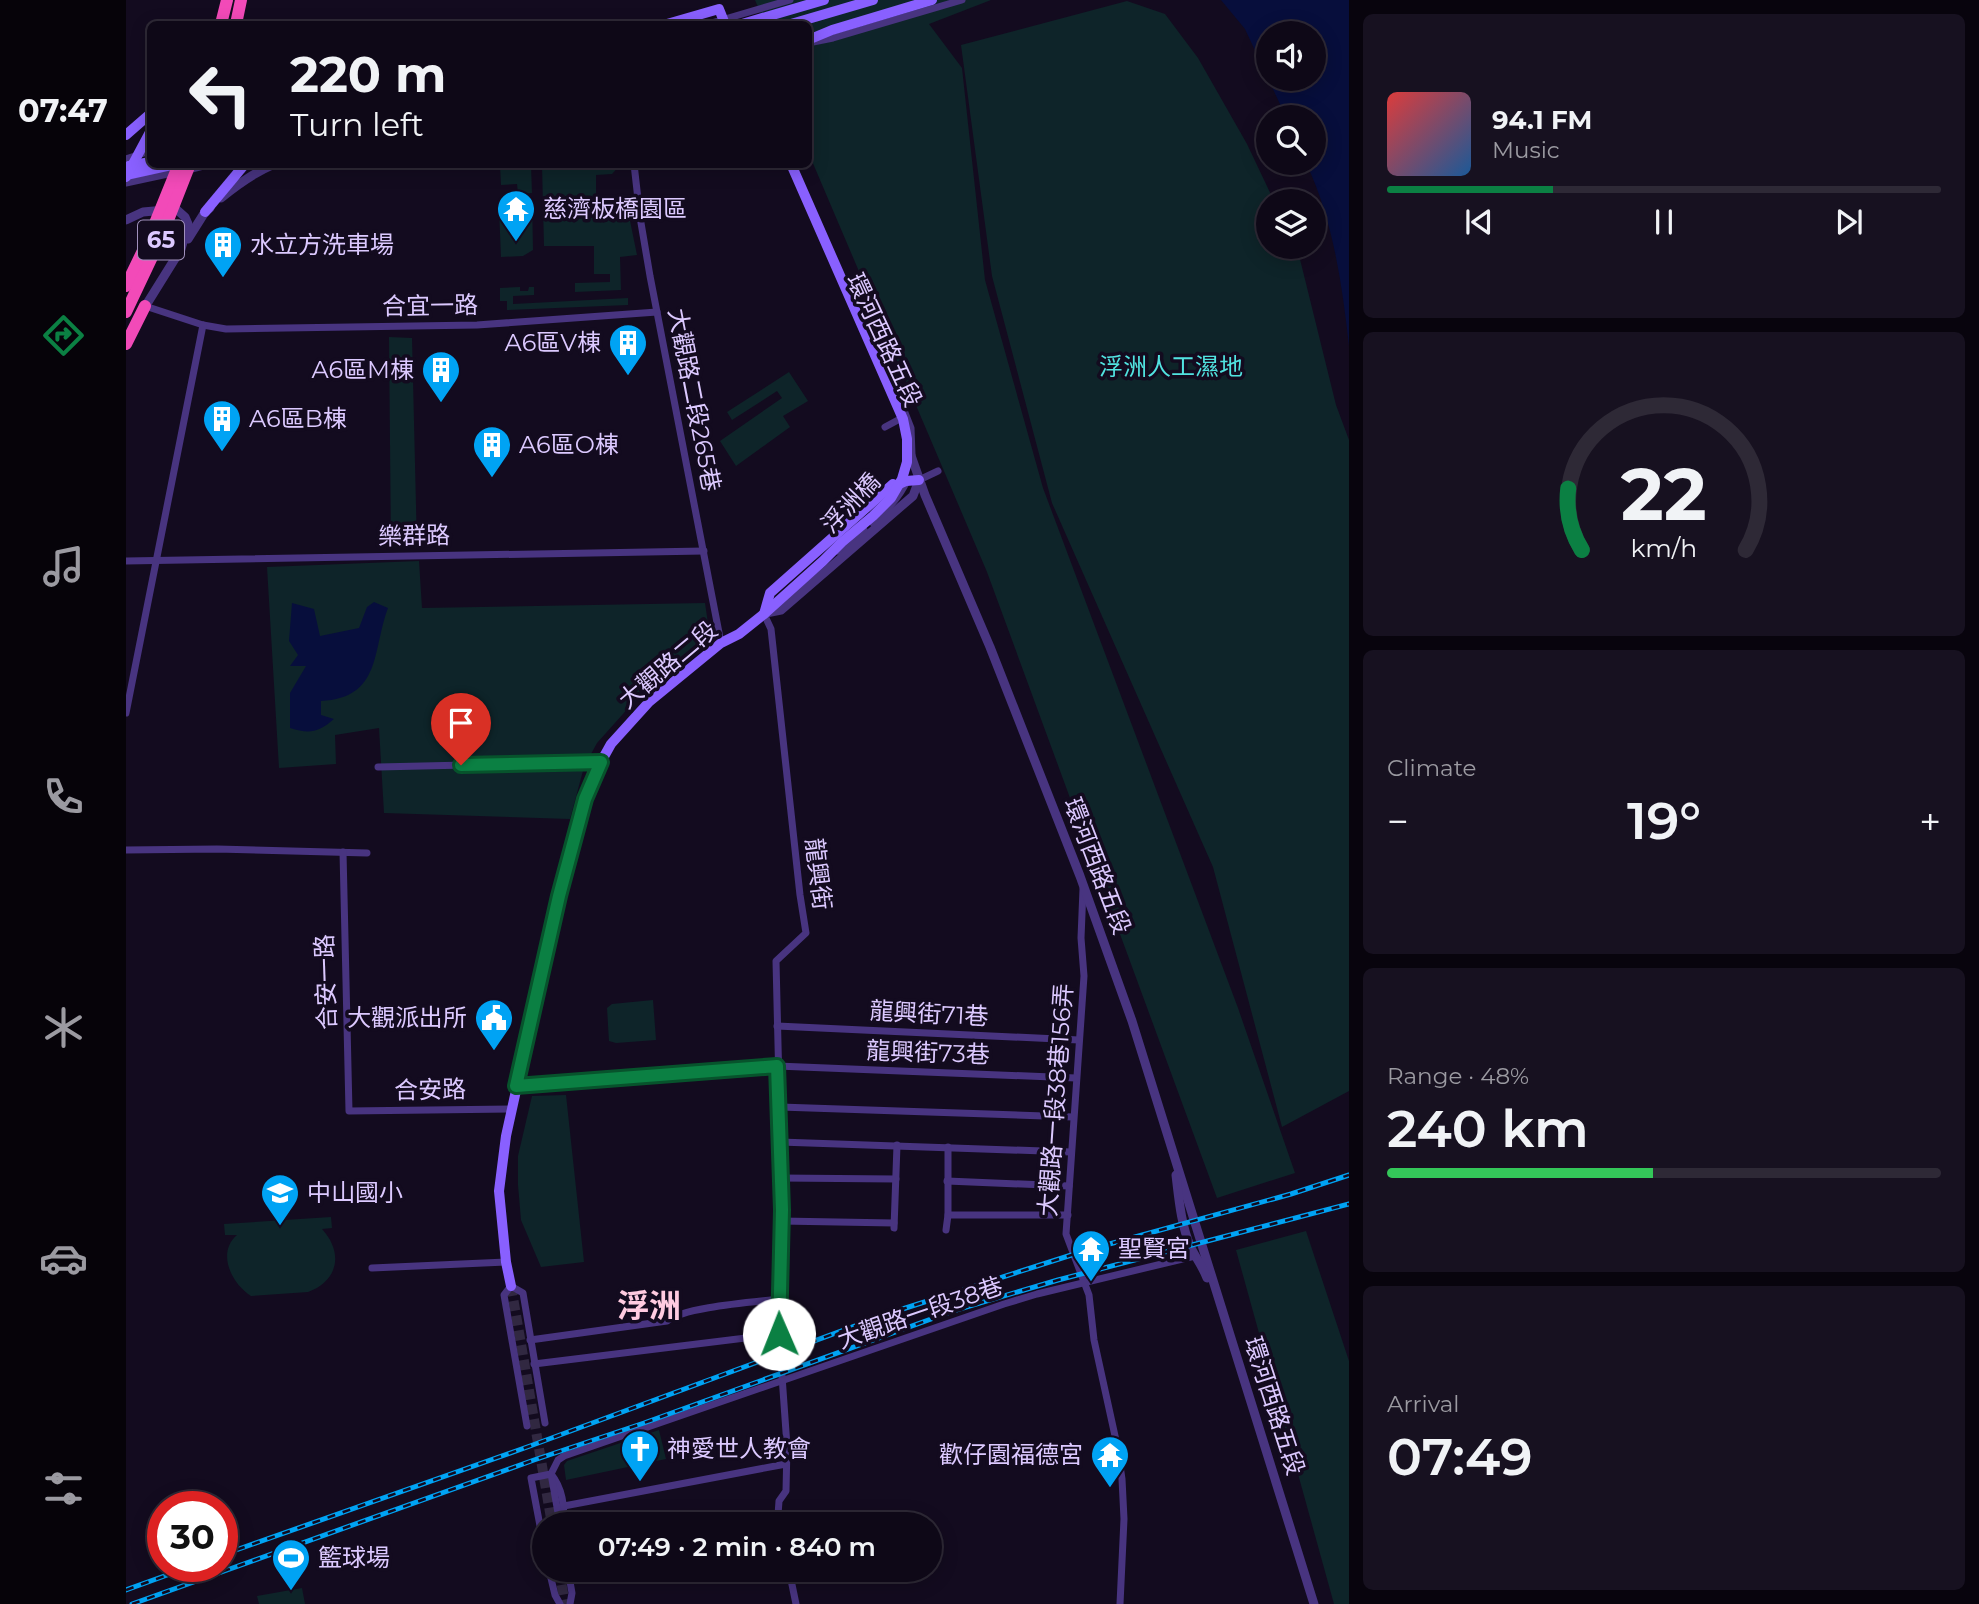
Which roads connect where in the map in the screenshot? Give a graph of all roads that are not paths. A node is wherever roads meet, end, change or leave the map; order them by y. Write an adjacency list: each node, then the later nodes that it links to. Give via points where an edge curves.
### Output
1 (227, 0): 10 (highway)
2 (241, 0): 11 (highway)
3 (790, 0): 13 (street)
4 (824, 0): 14 (main road)
5 (873, 0): 15 (main road)
6 (932, 0): 16 (main road, via 832,30)
7 (949, 0): 17 (street)
8 (962, 0): 18 (street)
9 (717, 5): 12 (main road)
10 (222, 21)
11 (237, 21)
12 (675, 21)
13 (718, 21)
14 (752, 21)
15 (801, 21)
16 (812, 41)
17 (812, 42)
18 (812, 42)
19 (147, 117): 20 (main road)
20 (126, 135)
21 (147, 138): 36 (main road)
22 (147, 152): 23 (street)
23 (126, 159)
24 (147, 163): 25 (main road)
25 (126, 167)
26 (160, 168): 36 (main road)
27 (175, 168): 41 (highway, 65)
28 (188, 168): 43 (highway, 65)
29 (193, 168): 37 (street)
30 (243, 168): 38 (main road)
31 (264, 168): 38 (street, via 240,181)
32 (634, 168): 44 (street, 大觀路二段265巷)
33 (785, 168): 47 (main road, 環河西路五段)
34 (793, 168): 56 (main road, 浮洲橋, via 903,419 907,439 902,479 891,498)
35 (799, 168): 56 (street, via 904,409 913,447 906,483 898,497)
36 (126, 176)
37 (126, 183)
38 (205, 212): 40 (street)
39 (126, 220): 40 (street, via 144,212 176,209 188,224)
40 (181, 249): 42 (street)
41 (126, 286)
42 (145, 306): 45 (street, 合宜一路); 46 (highway)
43 (126, 312)
44 (657, 312): 45 (street, 合宜一路, via 477,325 226,329); 53 (street, 大觀路二段265巷)
45 (204, 325): 54 (street)
46 (126, 344)
47 (898, 420): 48 (street); 49 (main road, 環河西路五段)
48 (885, 427)
49 (905, 438): 51 (street, 環河西路五段); 52 (main road)
50 (939, 471): 51 (street)
51 (919, 480): 52 (main road); 57 (street, via 913,496 781,611); 65 (street, 環河西路五段)
52 (892, 488): 57 (main road, via 770,593)
53 (704, 551): 54 (street, 樂群路); 58 (street, 大觀路二段265巷)
54 (156, 560): 55 (street, 樂群路); 59 (street)
55 (126, 561)
56 (823, 561): 57 (main road, 浮洲橋)
57 (764, 614): 58 (main road, 大觀路二段); 66 (street, 龍興街, via 771,629 806,933 776,961)
58 (721, 643): 60 (main road, 大觀路二段, via 649,702)
59 (126, 713)
60 (601, 762): 61 (street); 70 (main road, 大觀路二段, via 585,799 559,896)
61 (378, 767)
62 (126, 850): 63 (street)
63 (343, 852): 64 (street); 73 (street, 合安一路)
64 (367, 853)
65 (1083, 885): 67 (street, 大觀路一段38巷156弄); 79 (street, 環河西路五段)
66 (777, 1026): 67 (street, 龍興街71巷); 68 (street, 龍興街)
67 (1079, 1040): 69 (street, 大觀路一段38巷156弄)
68 (777, 1066): 69 (street, 龍興街73巷); 70 (street, 龍興街73巷); 71 (street, 龍興街)
69 (1076, 1078): 74 (street, 大觀路一段38巷156弄)
70 (516, 1086): 72 (main road, 大觀路二段)
71 (779, 1107): 74 (street); 75 (street, 龍興街)
72 (511, 1109): 73 (street, 合安路); 89 (main road, 大觀路二段, via 499,1191)
73 (349, 1111)
74 (1073, 1116): 78 (street, 大觀路一段38巷156弄)
75 (780, 1142): 76 (street); 80 (street, 龍興街)
76 (897, 1145): 77 (street); 81 (street)
77 (948, 1147): 78 (street); 82 (street)
78 (1071, 1152): 83 (street, 大觀路一段38巷156弄)
79 (1174, 1156): 88 (street, via 1181,1218); 94 (street, 環河西路五段)
80 (780, 1178): 81 (street); 86 (street, 龍興街)
81 (896, 1179): 86 (street, via 894,1226)
82 (947, 1181): 83 (street); 84 (street)
83 (1069, 1186): 85 (street, 大觀路一段38巷156弄)
84 (948, 1215): 85 (street); 87 (street)
85 (1068, 1215): 91 (street, 大觀路一段38巷156弄, via 1066,1234)
86 (781, 1221): 93 (street, 龍興街)
87 (946, 1230)
88 (1195, 1256): 91 (street, 大觀路一段38巷); 94 (street)
89 (506, 1262): 90 (street); 92 (main road, 大觀路二段)
90 (372, 1268)
91 (1085, 1283): 98 (street, 大觀路一段38巷, via 1004,1304); 114 (street, 大觀路一段38巷156弄, via 1122,1479)
92 (510, 1286): 96 (street, 大觀路二段, via 523,1293); 100 (street, 大觀路二段, via 504,1295)
93 (779, 1299): 95 (street, 龍興街); 96 (street, via 689,1311 667,1321)
94 (1223, 1311): 115 (street, 環河西路五段)
95 (779, 1334): 97 (street); 98 (street, 龍興街)
96 (530, 1340): 97 (street, 大觀路二段)
97 (534, 1364): 99 (street, 大觀路二段)
98 (782, 1380): 101 (street, 龍興街); 102 (street, 大觀路一段38巷, via 564,1456)
99 (545, 1423)
100 (527, 1426)
101 (786, 1464): 103 (street); 107 (street, 龍興街, via 786,1491)
102 (551, 1474): 103 (street); 104 (street, via 531,1478); 105 (street)
103 (564, 1506): 106 (street)
104 (537, 1512)
105 (559, 1512)
106 (563, 1512)
107 (778, 1512)
108 (552, 1582): 111 (street)
109 (570, 1582): 112 (street)
110 (791, 1582): 113 (street)
111 (560, 1604)
112 (570, 1604)
113 (796, 1604)
114 (1120, 1604)
115 (1314, 1604)

